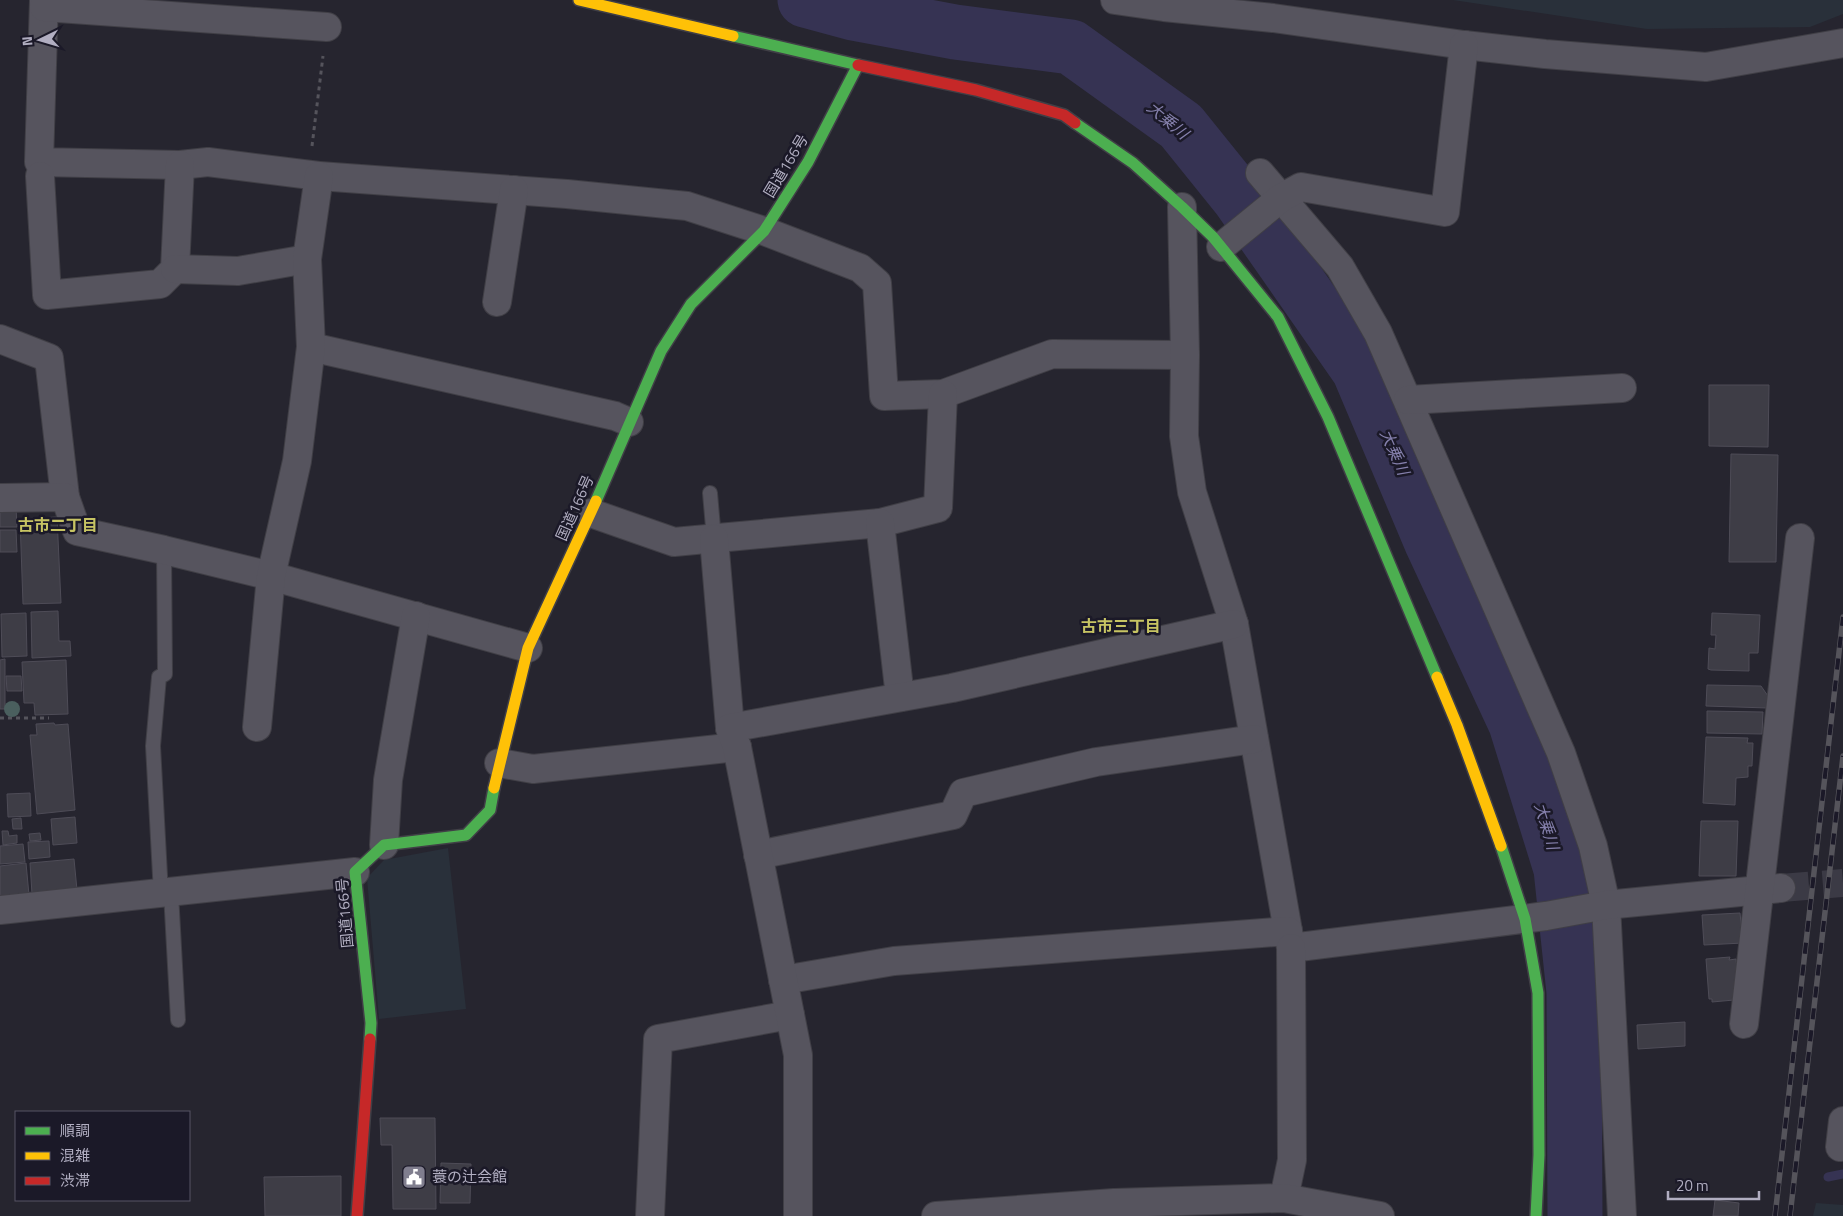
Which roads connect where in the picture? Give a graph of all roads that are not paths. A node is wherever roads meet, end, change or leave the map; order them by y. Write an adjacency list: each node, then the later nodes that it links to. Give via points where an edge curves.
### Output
1 (578, 0): 8 (main road)
2 (1115, 0): 7 (street)
3 (44, 4): 4 (street); 9 (street, via 39,162)
4 (185, 9): 5 (street)
5 (327, 27)
6 (1843, 43): 7 (street, via 1706,67)
7 (1464, 45): 14 (street, via 1446,212 1301,187)
8 (858, 65): 15 (main road, via 976,90 1064,115 1133,163); 16 (main road, 国道166号, via 808,162)
9 (180, 165): 11 (street, via 208,162); 19 (street)
10 (1260, 173): 14 (street)
11 (314, 175): 13 (street); 18 (street)
12 (40, 176): 19 (street, via 47,295 160,284)
13 (514, 190): 16 (street, via 687,206); 20 (street)
14 (1278, 200): 17 (street); 26 (street, via 1340,267 1378,333)
15 (1182, 207): 17 (main road); 23 (street)
16 (764, 231): 25 (street, via 860,268 877,283 884,396); 27 (main road, 国道166号, via 691,304 661,351)
17 (1228, 242): 52 (main road, via 1278,317 1328,417 1456,725 1502,849)
18 (307, 259): 19 (street, via 238,271); 22 (street)
19 (174, 269)
20 (496, 302)
21 (0, 338): 29 (street, via 49,358)
22 (311, 347): 27 (street, via 615,416); 36 (street, via 297,461)
23 (1185, 355): 25 (street, via 1052,354); 38 (street, via 1184,436 1192,492)
24 (1622, 388): 26 (street)
25 (943, 394): 32 (street, via 938,508)
26 (1408, 400): 50 (street, via 1561,753 1593,846)
27 (629, 422): 31 (main road, 国道166号)
28 (710, 493): 34 (lane)
29 (66, 497): 30 (street); 35 (street, via 77,531)
30 (0, 498)
31 (591, 513): 34 (street, via 674,542); 39 (main road, 国道166号)
32 (880, 523): 34 (street); 40 (street)
33 (1800, 538): 48 (street)
34 (714, 539): 42 (street)
35 (164, 550): 36 (street); 49 (lane, via 165,674 159,676 152,746)
36 (271, 576): 37 (street); 41 (street)
37 (416, 616): 39 (street); 45 (street, via 388,780)
38 (1234, 624): 40 (street); 43 (street)
39 (528, 648): 44 (main road, 国道166号)
40 (900, 697): 42 (street)
41 (257, 727)
42 (733, 738): 44 (street, via 533,769); 46 (street)
43 (1254, 739): 46 (street, via 1096,762 963,793 953,816); 53 (street)
44 (499, 763): 45 (main road, 国道166号, via 490,810 466,835)
45 (384, 845): 47 (main road, 国道166号)
46 (758, 855): 54 (street)
47 (355, 872): 49 (street); 60 (main road, 国道166号, via 371,1023)
48 (1770, 889): 50 (street); 57 (street)
49 (166, 893): 51 (street); 56 (lane)
50 (1606, 905): 52 (street); 66 (street)
51 (0, 910)
52 (1535, 917): 53 (street); 65 (main road, via 1539,1155)
53 (1289, 940): 54 (street, via 894,961); 58 (street, via 1292,1160)
54 (783, 980): 55 (street)
55 (790, 1015): 61 (street, via 658,1039); 62 (street, via 798,1055)
56 (178, 1020)
57 (1744, 1024)
58 (1284, 1198): 59 (street); 64 (street)
59 (1114, 1210): 63 (street)
60 (357, 1216)
61 (650, 1216)
62 (798, 1216)
63 (936, 1216)
64 (1380, 1216)
65 (1536, 1216)
66 (1622, 1216)

